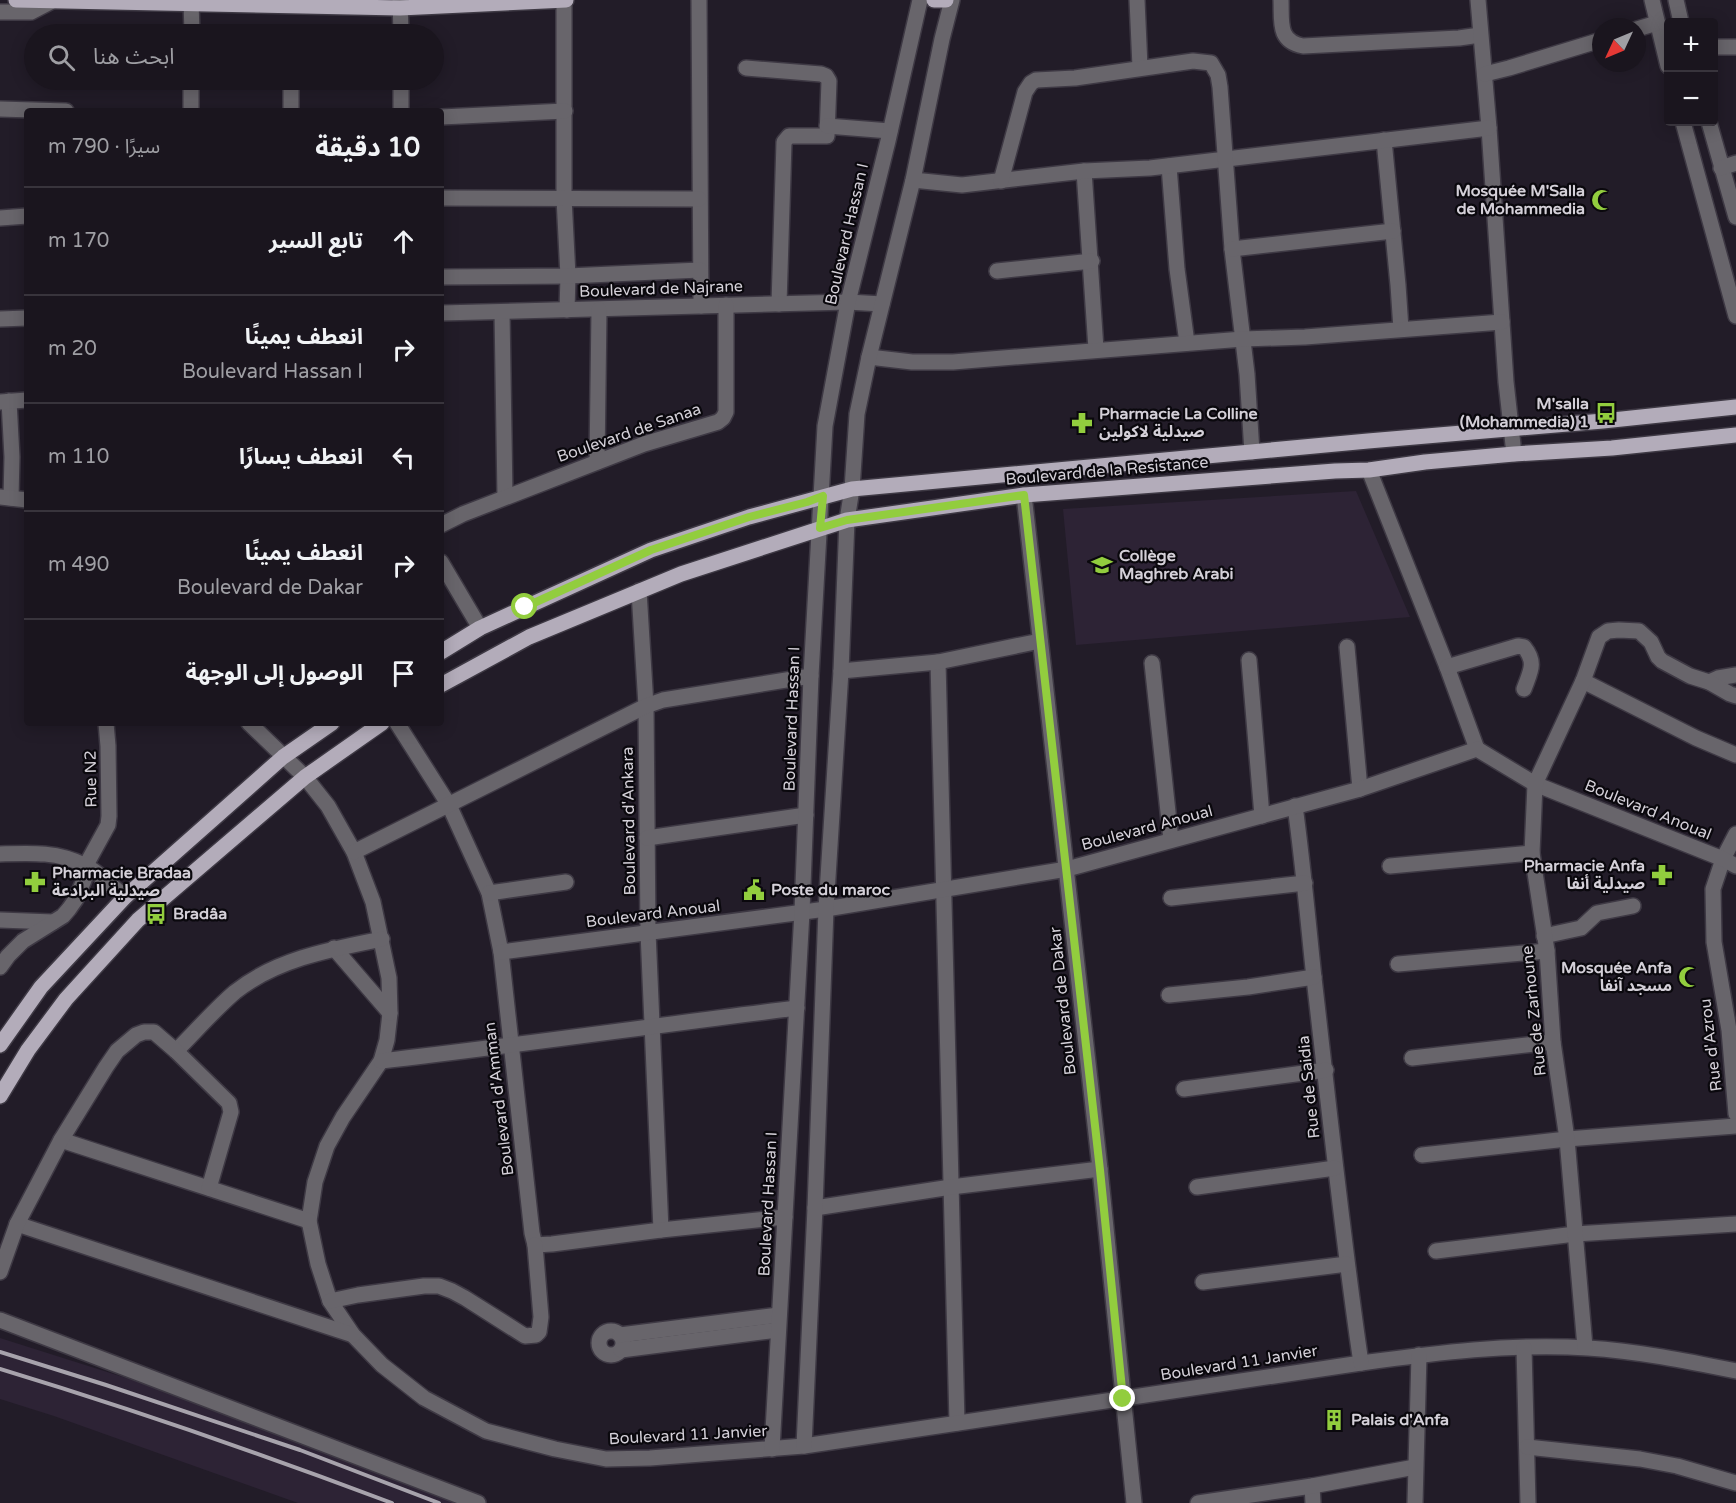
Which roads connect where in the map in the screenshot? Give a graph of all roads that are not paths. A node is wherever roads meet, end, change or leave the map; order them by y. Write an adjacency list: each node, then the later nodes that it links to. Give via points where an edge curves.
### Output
1 (16, 0): 13 (main road)
2 (565, 0): 15 (main road); 36 (street)
3 (699, 0): 55 (street)
4 (920, 0): 44 (street, Boulevard Hassan I)
5 (934, 0): 6 (main road)
6 (946, 0)
7 (952, 0): 51 (street)
8 (1137, 0): 27 (street)
9 (1281, 0): 22 (street, via 1286,37 1289,42 1303,46)
10 (1478, 0): 22 (street)
11 (1652, 0): 18 (street)
12 (1676, 0): 17 (street)
13 (52, 1): 14 (main road); 16 (street, via 31,12)
14 (191, 2): 15 (main road); 19 (street)
15 (400, 4): 20 (street)
16 (0, 12)
17 (1680, 18)
18 (1657, 23): 21 (street); 26 (street)
19 (192, 24)
20 (401, 24)
21 (1646, 26)
22 (1480, 35): 29 (street)
23 (1592, 43): 29 (street)
24 (1736, 46): 25 (street)
25 (1718, 47)
26 (1664, 50)
27 (1140, 67): 46 (street, via 1193,61 1211,63 1218,75); 52 (street, via 1031,83 1025,92)
28 (746, 68): 43 (street, via 826,76)
29 (1485, 74): 42 (street)
30 (191, 90): 33 (street)
31 (291, 90): 34 (street)
32 (401, 90): 35 (street)
33 (191, 108)
34 (291, 108)
35 (401, 108)
36 (565, 111): 39 (street); 54 (street)
37 (24, 112): 38 (street)
38 (2, 113)
39 (444, 117)
40 (1684, 126): 75 (street)
41 (1710, 126): 49 (street)
42 (1489, 128): 45 (street); 78 (street)
43 (827, 131): 44 (street); 67 (street, via 789,135 784,142)
44 (889, 136): 66 (street, Boulevard Hassan I)
45 (1384, 140): 46 (street); 59 (street)
46 (1225, 158): 48 (street); 60 (street)
47 (1736, 163): 49 (street)
48 (1169, 166): 50 (street); 81 (street)
49 (1721, 168): 57 (street)
50 (1084, 171): 52 (street); 61 (street)
51 (913, 180): 52 (street, via 962,185); 68 (street)
52 (1001, 181)
53 (444, 198): 54 (street)
54 (564, 198): 55 (street); 64 (street)
55 (699, 199): 62 (street)
56 (24, 216): 58 (street)
57 (1736, 217)
58 (0, 218)
59 (1393, 231): 60 (street); 79 (street)
60 (1232, 249): 80 (street)
61 (1092, 261): 63 (street); 82 (street)
62 (700, 270): 64 (street); 70 (street)
63 (997, 271)
64 (568, 276): 65 (street); 71 (street)
65 (444, 277)
66 (848, 302): 67 (street, Boulevard de Najrane); 68 (street, Boulevard de Najrane); 96 (street, Boulevard Hassan I, via 825,426)
67 (779, 304): 69 (street, Boulevard de Najrane)
68 (882, 304): 83 (street)
69 (726, 305): 70 (street, Boulevard de Najrane); 92 (street, Boulevard de Sanaa, via 723,418)
70 (701, 306): 72 (street, Boulevard de Najrane)
71 (567, 310): 72 (street, Boulevard de Najrane); 73 (street, Boulevard de Najrane)
72 (599, 310): 92 (street)
73 (502, 312): 74 (street, Boulevard de Najrane); 98 (street)
74 (444, 313)
75 (1736, 316)
76 (24, 318): 77 (street)
77 (0, 319)
78 (1502, 322): 79 (street); 87 (street)
79 (1401, 329): 80 (street)
80 (1243, 339): 81 (street); 89 (street)
81 (1187, 343): 82 (street)
82 (1096, 349): 83 (street, via 953,362)
83 (869, 357): 94 (street, via 856,414)
84 (24, 400): 85 (street)
85 (5, 402): 91 (street)
86 (1736, 407): 87 (main road, Boulevard de la Resistance)
87 (1510, 429): 89 (main road, Boulevard de la Resistance); 90 (street)
88 (1736, 435): 90 (main road, Boulevard de la Resistance)
89 (1252, 452): 94 (main road, Boulevard de la Resistance)
90 (1514, 454): 93 (main road, Boulevard de la Resistance)
91 (6, 456): 97 (street)
92 (597, 462): 98 (street, Boulevard de Sanaa)
93 (1369, 470): 95 (main road, Boulevard de la Resistance); 112 (street)
94 (852, 489): 96 (main road, Boulevard de la Resistance); 100 (street)
95 (1024, 495): 100 (main road, Boulevard de la Resistance); 106 (street, Boulevard de Dakar)
96 (823, 496): 102 (street, Boulevard Hassan I); 105 (main road, Boulevard de la Resistance, via 651,550)
97 (5, 497): 99 (street)
98 (505, 497): 101 (street, Boulevard de Sanaa)
99 (24, 500)
100 (847, 520): 102 (main road, Boulevard de la Resistance); 113 (street)
101 (444, 524)
102 (820, 528): 104 (main road, Boulevard de la Resistance); 115 (street, Boulevard Hassan I)
103 (444, 567): 105 (street)
104 (639, 591): 118 (main road, Boulevard de la Resistance, via 529,637); 121 (street, Boulevard d'Ankara)
105 (480, 628): 108 (main road, Boulevard de la Resistance)
106 (1040, 641): 110 (street); 146 (street, Boulevard de Dakar)
107 (1347, 647): 132 (street)
108 (444, 650)
109 (1249, 660): 136 (street)
110 (938, 662): 113 (street); 149 (street)
111 (1152, 663): 139 (street)
112 (1447, 667): 119 (street, via 1524,647 1532,666); 127 (street)
113 (841, 671): 154 (street)
114 (1736, 675): 117 (street)
115 (811, 676): 121 (street); 135 (street, Boulevard Hassan I)
116 (1583, 681): 117 (street, Rue de Zarhoune, via 1599,637 1619,630 1642,633 1662,661); 128 (street); 131 (street, Rue de Zarhoune)
117 (1709, 682): 120 (street)
118 (444, 683)
119 (1524, 689)
120 (1736, 696)
121 (646, 706): 133 (street); 138 (street, Boulevard d'Ankara)
122 (106, 726): 144 (street, Rue N2, via 108,825)
123 (252, 726): 129 (street, Boulevard 11 Janvier)
124 (328, 726): 129 (main road)
125 (378, 726): 130 (main road)
126 (398, 726): 133 (street, Boulevard d'Amman)
127 (1477, 749): 131 (street, Boulevard Anoual); 132 (street, Boulevard Anoual)
128 (1736, 755)
129 (283, 757): 130 (street, Boulevard 11 Janvier); 151 (main road)
130 (305, 777): 140 (street, Boulevard 11 Janvier, via 328,806); 179 (main road, via 125,934 66,999)
131 (1535, 784): 141 (street, Rue de Zarhoune); 143 (street, Boulevard Anoual)
132 (1360, 789): 134 (street, Boulevard Anoual)
133 (449, 805): 140 (street); 150 (street, Boulevard d'Amman)
134 (1295, 807): 136 (street, Boulevard Anoual); 148 (street, Rue de Saidia)
135 (806, 815): 138 (street); 155 (street, Boulevard Hassan I)
136 (1262, 816): 139 (street, Boulevard Anoual)
137 (1736, 834): 143 (street, Rue d'Azrou)
138 (647, 838): 158 (street, Boulevard d'Ankara)
139 (1171, 840): 146 (street, Boulevard Anoual)
140 (354, 852): 159 (street, Boulevard 11 Janvier, via 374,902)
141 (1532, 853): 145 (street); 160 (street, Rue de Zarhoune)
142 (0, 854): 144 (street, via 57,855)
143 (1730, 862): 170 (street, Rue d'Azrou, via 1713,889 1714,942)
144 (86, 865): 151 (street); 157 (street, Rue N2, via 76,899)
145 (1390, 866)
146 (1067, 869): 149 (street, Boulevard Anoual); 186 (street, Boulevard de Dakar)
147 (566, 882): 150 (street)
148 (1305, 884): 152 (street); 165 (street, Rue de Saidia)
149 (945, 890): 154 (street, Boulevard Anoual); 187 (street)
150 (489, 893): 162 (street, Boulevard d'Amman)
151 (125, 897): 172 (main road, via 41,987)
152 (1171, 898)
153 (1633, 906): 160 (street, via 1597,913 1581,928)
154 (826, 909): 155 (street, Boulevard Anoual); 190 (street)
155 (802, 912): 158 (street, Boulevard Anoual); 167 (street, Boulevard Hassan I)
156 (0, 920): 157 (street)
157 (53, 922): 164 (street, Rue N2, via 23,941)
158 (648, 932): 162 (street, Boulevard Anoual); 169 (street, Boulevard d'Ankara)
159 (382, 939): 161 (street); 168 (street, Boulevard 11 Janvier)
160 (1546, 943): 163 (street); 171 (street, Rue de Zarhoune)
161 (334, 948): 168 (street); 174 (street, via 266,972 236,992)
162 (501, 952): 173 (street, Boulevard d'Amman)
163 (1398, 964)
164 (0, 967)
165 (1314, 977): 166 (street); 177 (street, Rue de Saidia)
166 (1168, 995)
167 (797, 1008): 169 (street); 191 (street, Boulevard Hassan I)
168 (390, 1012): 176 (street, Boulevard 11 Janvier)
169 (652, 1026): 173 (street); 195 (street, Boulevard d'Ankara)
170 (1732, 1029): 180 (street, Rue d'Azrou)
171 (1553, 1042): 175 (street); 182 (street, Rue de Zarhoune)
172 (0, 1045)
173 (511, 1046): 176 (street); 197 (street, Boulevard d'Amman)
174 (176, 1051): 183 (street, via 154,1032 136,1035 106,1067); 189 (street, via 230,1107)
175 (1412, 1058)
176 (381, 1061): 192 (street, Boulevard 11 Janvier, via 327,1146 315,1182)
177 (1326, 1070): 178 (street); 185 (street, Rue de Saidia)
178 (1184, 1089)
179 (0, 1096)
180 (1736, 1114)
181 (1736, 1126): 182 (street)
182 (1567, 1139): 184 (street); 196 (street, Rue de Zarhoune)
183 (61, 1140): 189 (street); 193 (street)
184 (1422, 1155)
185 (1335, 1168): 188 (street); 199 (street, Rue de Saidia)
186 (1100, 1170): 187 (street); 212 (street, Boulevard de Dakar)
187 (951, 1187): 190 (street); 213 (street)
188 (1197, 1187)
189 (209, 1188): 192 (street)
190 (815, 1208): 214 (street)
191 (785, 1217): 195 (street); 204 (street, Boulevard Hassan I)
192 (309, 1221): 202 (street, Boulevard 11 Janvier)
193 (16, 1224): 200 (street); 205 (street)
194 (1736, 1224): 196 (street)
195 (661, 1230): 197 (street)
196 (1575, 1234): 198 (street); 207 (street, Rue de Zarhoune)
197 (535, 1245): 202 (street, Boulevard d'Amman, via 541,1317 536,1335 525,1336 439,1286)
198 (1436, 1251)
199 (1347, 1264): 201 (street); 210 (street, Rue de Saidia)
200 (0, 1272)
201 (1203, 1282)
202 (330, 1301): 205 (street, Boulevard 11 Janvier)
203 (0, 1320): 220 (street)
204 (778, 1323): 206 (street); 216 (street, Boulevard Hassan I)
205 (353, 1335): 216 (street, Boulevard 11 Janvier, via 381,1365 424,1398 497,1434 606,1459)
206 (620, 1343)
207 (1585, 1347): 208 (street, Boulevard 11 Janvier); 211 (street, Boulevard 11 Janvier)
208 (1524, 1348): 209 (street, Boulevard 11 Janvier); 215 (street)
209 (1419, 1355): 210 (street, Boulevard 11 Janvier); 217 (street)
210 (1361, 1363): 212 (street, Boulevard 11 Janvier)
211 (1736, 1371)
212 (1123, 1399): 213 (street, Boulevard 11 Janvier); 221 (street, Boulevard de Dakar)
213 (957, 1423): 214 (street, Boulevard 11 Janvier)
214 (804, 1446): 216 (street, Boulevard 11 Janvier)
215 (1527, 1447): 218 (street, via 1640,1459); 225 (street)
216 (772, 1449)
217 (1415, 1467): 219 (street); 224 (street)
218 (1736, 1483)
219 (1312, 1486): 222 (street); 223 (street)
220 (478, 1503)
221 (1134, 1503)
222 (1198, 1503)
223 (1312, 1503)
224 (1415, 1503)
225 (1528, 1503)

